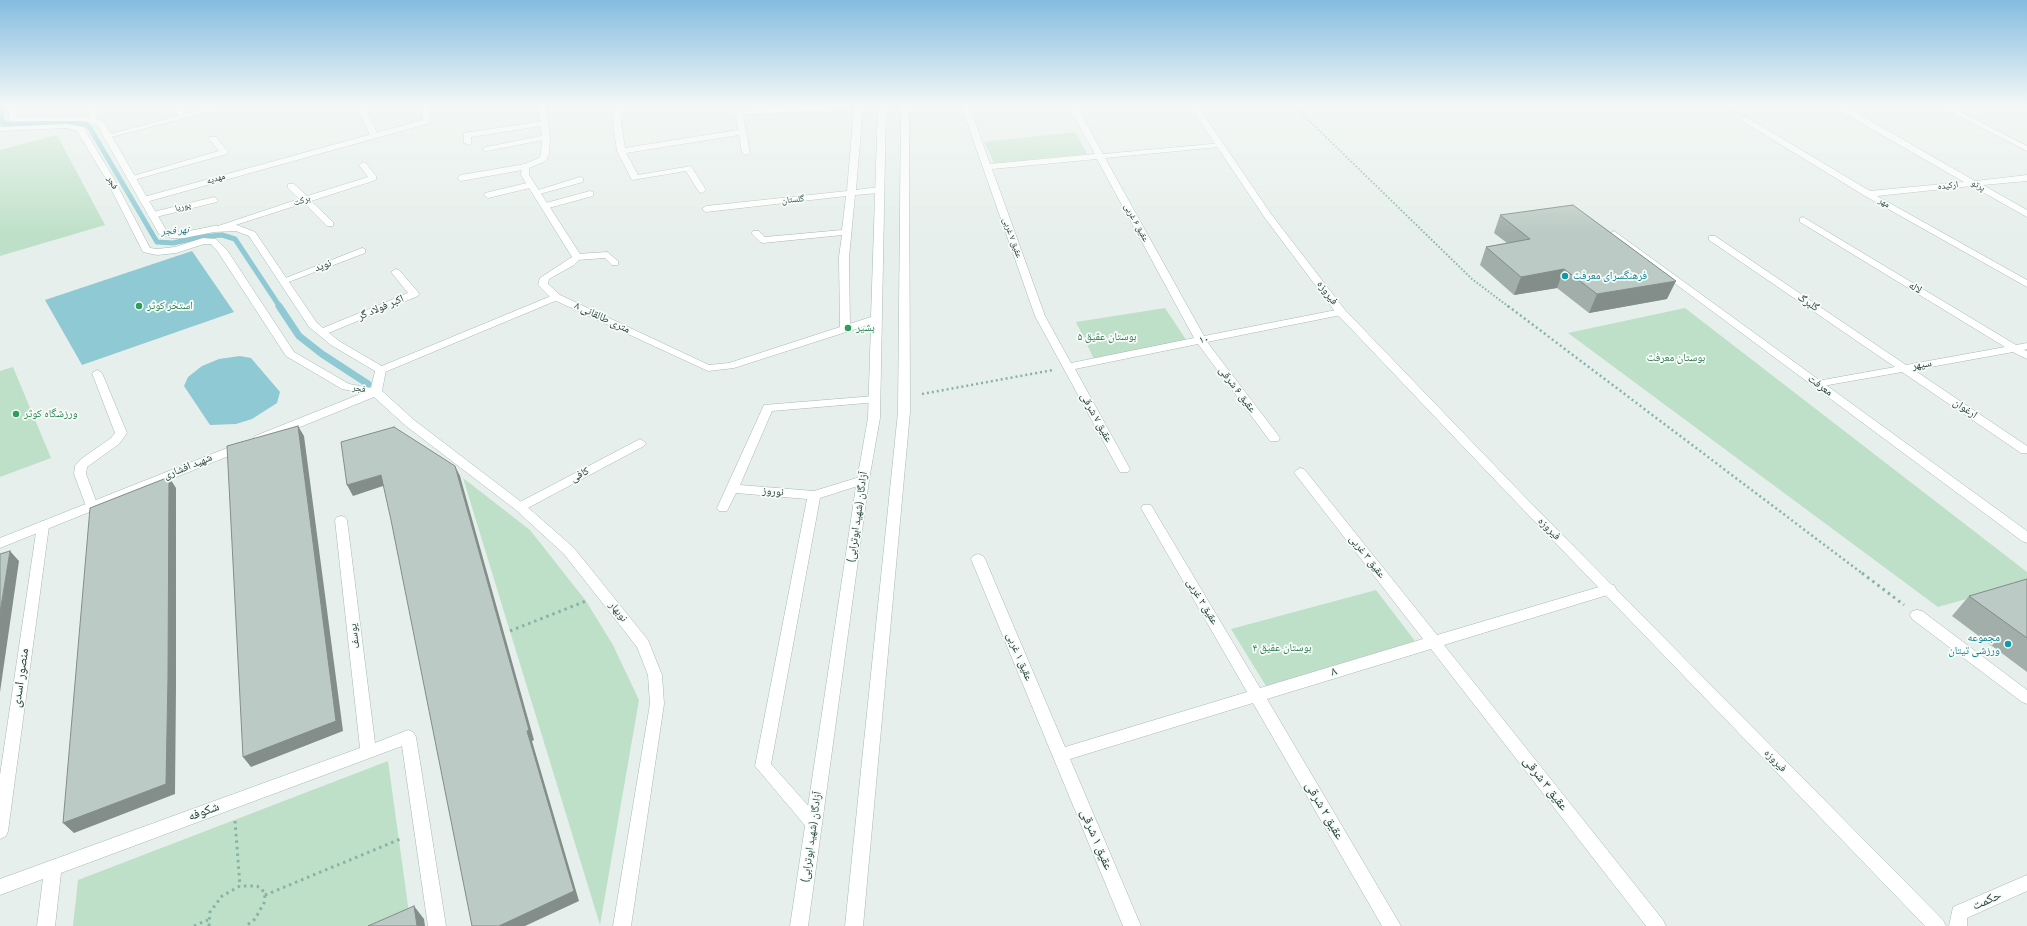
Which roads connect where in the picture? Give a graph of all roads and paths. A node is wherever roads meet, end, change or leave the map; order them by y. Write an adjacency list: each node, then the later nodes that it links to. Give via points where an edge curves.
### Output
1 (92, 148): 73 (street, فجر, via 146,250 170,251 203,241 213,241 222,250 290,354 346,387)
2 (114, 148): 26 (street, فجر)
3 (221, 148): 26 (street, via 224,152)
4 (327, 148): 39 (street, مهدیه)
5 (490, 148): 19 (street)
6 (545, 148): 25 (street, via 543,159)
7 (639, 148): 20 (street)
8 (745, 148): 21 (street)
9 (855, 148): 35 (street)
10 (880, 148): 34 (street, آزادگان (شهید ابوترابی))
11 (905, 148): 74 (street)
12 (981, 148): 24 (street, عقیق ۷ غربی)
13 (1094, 148): 22 (street, عقیق ۶ غربی)
14 (1184, 148): 22 (street)
15 (1221, 148): 60 (street, فیروزه)
16 (1337, 148): 95 (path, via 1472,279)
17 (1792, 148): 37 (street, مهر)
18 (1912, 148): 30 (street, پرتو)
19 (486, 149)
20 (621, 151): 33 (street, via 634,178 688,168)
21 (746, 153)
22 (1098, 156): 24 (street); 64 (street, عقیق ۶ غربی)
23 (363, 165): 41 (street, برکت, via 373,178)
24 (987, 166): 68 (street, عقیق ۷ غربی, via 1040,316)
25 (525, 167): 27 (street); 32 (street, via 525,175)
26 (130, 178): 39 (street, فجر)
27 (461, 178)
28 (2027, 178): 30 (street, ارکیده)
29 (580, 180): 32 (street)
30 (1974, 184): 37 (street, ارکیده); 44 (street, پرتو)
31 (291, 186): 41 (street)
32 (534, 188): 38 (street); 42 (street)
33 (702, 190)
34 (879, 190): 35 (street, گلستان); 61 (street, آزادگان (شهید ابوترابی))
35 (851, 193): 43 (street, گلستان); 49 (street)
36 (590, 194): 42 (street)
37 (1868, 194): 58 (street, مهر)
38 (488, 195)
39 (143, 200): 45 (street, فجر)
40 (214, 200): 45 (street, پوریا)
41 (306, 200): 47 (street); 48 (street, برکت)
42 (545, 206): 54 (street)
43 (706, 209)
44 (2027, 214)
45 (152, 215): 48 (street, فجر, via 162,232 172,235)
46 (1803, 220): 66 (street, لاله)
47 (330, 224)
48 (214, 229): 57 (street, فجر, via 237,228 252,234)
49 (846, 232): 50 (street, via 763,240); 62 (street)
50 (756, 233)
51 (1614, 234): 72 (street, معرفت)
52 (1712, 238): 69 (street, گلبرگ)
53 (362, 251): 57 (street, نوید)
54 (577, 257): 55 (street, via 607,255); 59 (street, ۸ متری طالقانی, via 545,278 544,286)
55 (615, 263)
56 (396, 272): 63 (street, اکبر فولاد گر, via 414,294)
57 (284, 281): 63 (street, فجر, via 313,325)
58 (2027, 284)
59 (556, 297): 62 (street, ۸ متری طالقانی, via 708,368 730,366); 70 (street)
60 (1340, 312): 64 (street, ۱۰); 93 (street, فیروزه)
61 (876, 319): 62 (street, ۸ متری طالقانی); 75 (street, آزادگان (شهید ابوترابی))
62 (845, 329)
63 (322, 332): 70 (street, فجر, via 335,343)
64 (1201, 341): 68 (street, ۱۰); 76 (street, عقیق ۶ شرقی)
65 (2027, 346): 66 (street, سپهر)
66 (2015, 348): 67 (street, لاله); 69 (street, سپهر)
67 (2027, 356)
68 (1068, 367): 74 (path); 79 (street, عقیق ۷ شرقی)
69 (1905, 368): 72 (street, سپهر); 78 (street, ارغوان)
70 (381, 370): 73 (street, فجر)
71 (97, 373): 84 (street, via 121,433 115,441 81,466 80,474)
72 (1817, 384): 90 (street, معرفت)
73 (376, 392): 84 (street, شهید افشاری); 85 (street, نوبهار, via 410,423)
74 (904, 398): 119 (street)
75 (874, 400): 81 (street, آزادگان (شهید ابوترابی), via 874,418); 82 (street, via 768,408)
76 (1274, 438)
77 (640, 443): 85 (street, کافی)
78 (2025, 450)
79 (1124, 469)
80 (1300, 472): 97 (street, عقیق ۳ غربی)
81 (863, 480): 83 (street); 103 (street, آزادگان (شهید ابوترابی))
82 (731, 488): 83 (street, نوروز); 86 (street)
83 (814, 495): 103 (street, via 763,766)
84 (92, 506): 89 (street, شهید افشاری)
85 (520, 506): 117 (street, نوبهار, via 569,551 643,644 655,675 657,704)
86 (723, 508)
87 (1147, 508): 98 (street, عقیق ۲ غربی)
88 (341, 520): 100 (street, یوسف)
89 (43, 526): 91 (street, شهید افشاری); 104 (street, منصور اسدی)
90 (2027, 538)
91 (0, 543)
92 (978, 559): 101 (street, عقیق ۱ غربی)
93 (1609, 589): 97 (street, ۸); 123 (street, فیروزه)
94 (586, 601): 96 (path)
95 (1917, 615): 99 (street)
96 (510, 631)
97 (1434, 641): 98 (street, ۸); 122 (street, عقیق ۳ شرقی)
98 (1257, 695): 101 (street, ۸); 121 (street, عقیق ۲ شرقی)
99 (2027, 698)
100 (368, 751): 106 (street, شکوفه); 116 (street, شکوفه, via 408,737)
101 (1060, 754): 120 (street, عقیق ۱ شرقی)
102 (235, 820): 108 (path)
103 (814, 824): 118 (street, آزادگان (شهید ابوترابی))
104 (0, 831)
105 (399, 840): 110 (path)
106 (53, 867): 109 (street, شکوفه); 112 (street)
107 (2027, 883): 124 (street, حکمت, via 1959,913)
108 (240, 886): 110 (path, via 257,886); 111 (path, via 222,896 212,908)
109 (0, 887)
110 (265, 895): 115 (path, via 261,911)
111 (208, 920): 113 (path); 114 (path)
112 (46, 926)
113 (194, 926)
114 (209, 926)
115 (246, 926)
116 (437, 926)
117 (622, 926)
118 (799, 926)
119 (854, 926)
120 (1132, 926)
121 (1392, 926)
122 (1657, 926)
123 (1936, 926)
124 (1958, 926)

